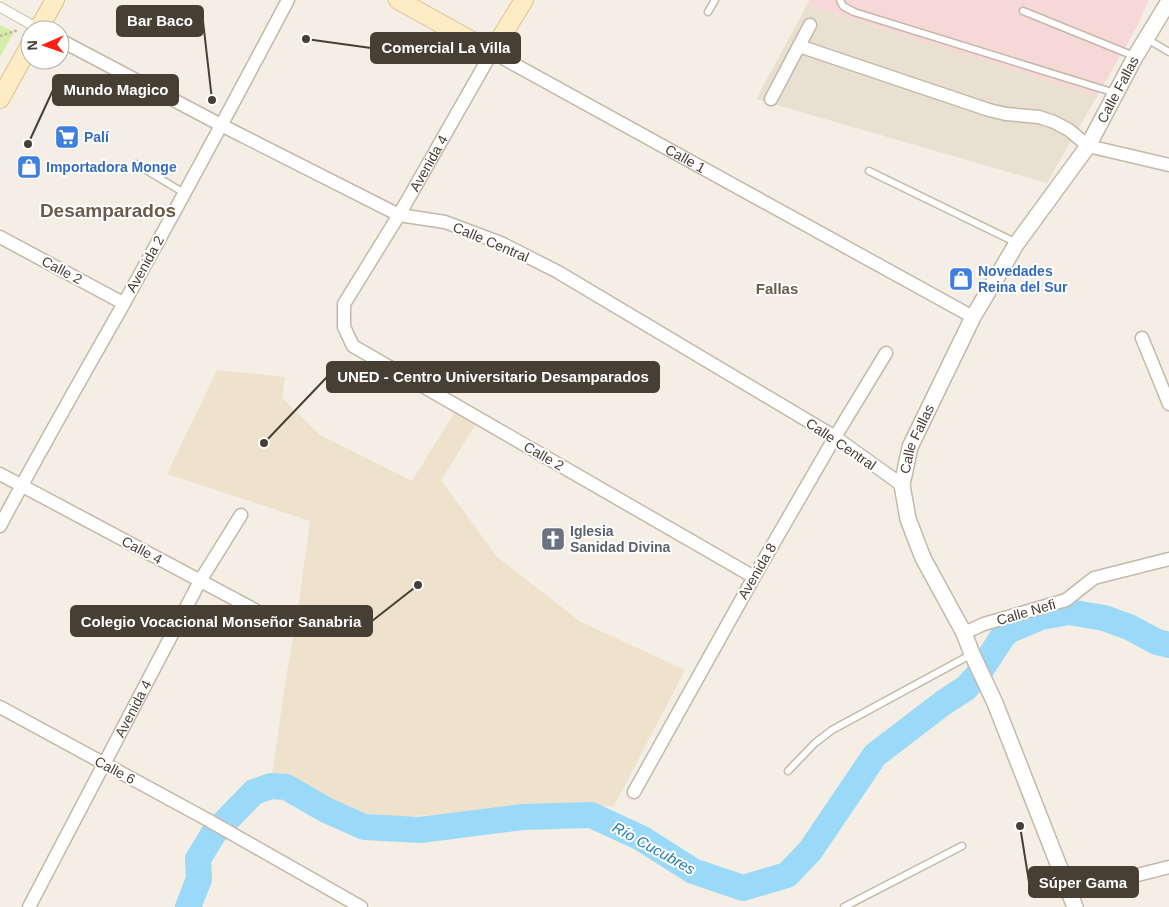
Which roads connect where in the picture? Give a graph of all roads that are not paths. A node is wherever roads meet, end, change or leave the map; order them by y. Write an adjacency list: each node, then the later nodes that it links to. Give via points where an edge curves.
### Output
1 (55, 0): 12 (main road)
2 (288, 0): 25 (street, Avenida 2)
3 (398, 0): 17 (main road, Calle 1)
4 (524, 0): 17 (main road, Avenida 4)
5 (715, 0): 10 (lane)
6 (840, 0): 22 (lane, via 843,6 854,12)
7 (1169, 1): 14 (street, Calle Fallas)
8 (0, 7): 11 (street)
9 (1024, 11): 19 (lane)
10 (708, 12)
11 (23, 20)
12 (45, 20)
13 (810, 25): 16 (street)
14 (1146, 38): 18 (lane); 19 (street, Calle Fallas)
15 (70, 45): 25 (street, Calle Central)
16 (798, 46): 24 (street); 26 (street, via 989,110 1054,122)
17 (492, 52): 31 (street, Avenida 4); 35 (street, Calle 1)
18 (1169, 53): 20 (lane)
19 (1135, 57): 22 (street, Calle Fallas)
20 (1169, 58)
21 (20, 63): 23 (main road)
22 (1116, 94): 26 (street, Calle Fallas)
23 (0, 99)
24 (771, 99)
25 (221, 125): 30 (street, Avenida 2); 31 (street, Calle Central)
26 (1088, 146): 28 (street); 33 (street, Calle Fallas)
27 (136, 164): 30 (lane)
28 (1169, 165)
29 (869, 171): 33 (lane)
30 (184, 193): 34 (street, Avenida 2)
31 (399, 215): 36 (street, Avenida 4, via 344,304); 40 (street, Calle Central, via 445,222 501,243 558,272)
32 (0, 238): 34 (street, Calle 2)
33 (1017, 243): 35 (street, Calle Fallas)
34 (124, 304): 43 (street, Avenida 2)
35 (973, 317): 42 (street, Calle Fallas, via 910,447)
36 (344, 327): 47 (street, Calle 2, via 353,346)
37 (1142, 338): 39 (street)
38 (886, 353): 40 (street, Avenida 8)
39 (1169, 404)
40 (835, 437): 42 (street, Calle Central); 47 (street, Avenida 8)
41 (0, 474): 43 (street, Calle 4)
42 (902, 485): 50 (street, Calle Fallas, via 908,519 923,558)
43 (21, 486): 45 (street, Avenida 2); 48 (street, Calle 4)
44 (241, 515): 48 (street, Avenida 4)
45 (0, 526)
46 (1169, 559): 50 (street, Calle Nefi, via 1094,578 1066,600)
47 (754, 577): 55 (street, Avenida 8)
48 (200, 581): 49 (street, Calle 4); 53 (street, Avenida 4)
49 (285, 626)
50 (964, 632): 51 (street, Calle Fallas)
51 (973, 656): 54 (lane, via 832,730); 58 (street, Calle Fallas)
52 (0, 707): 53 (street, Calle 6)
53 (104, 764): 59 (street, Avenida 4); 60 (street, Calle 6)
54 (788, 771)
55 (634, 792)
56 (962, 846): 61 (lane)
57 (1169, 867): 58 (street)
58 (1070, 892): 62 (street, Calle Fallas)
59 (29, 907)
60 (362, 907)
61 (844, 907)
62 (1075, 907)

